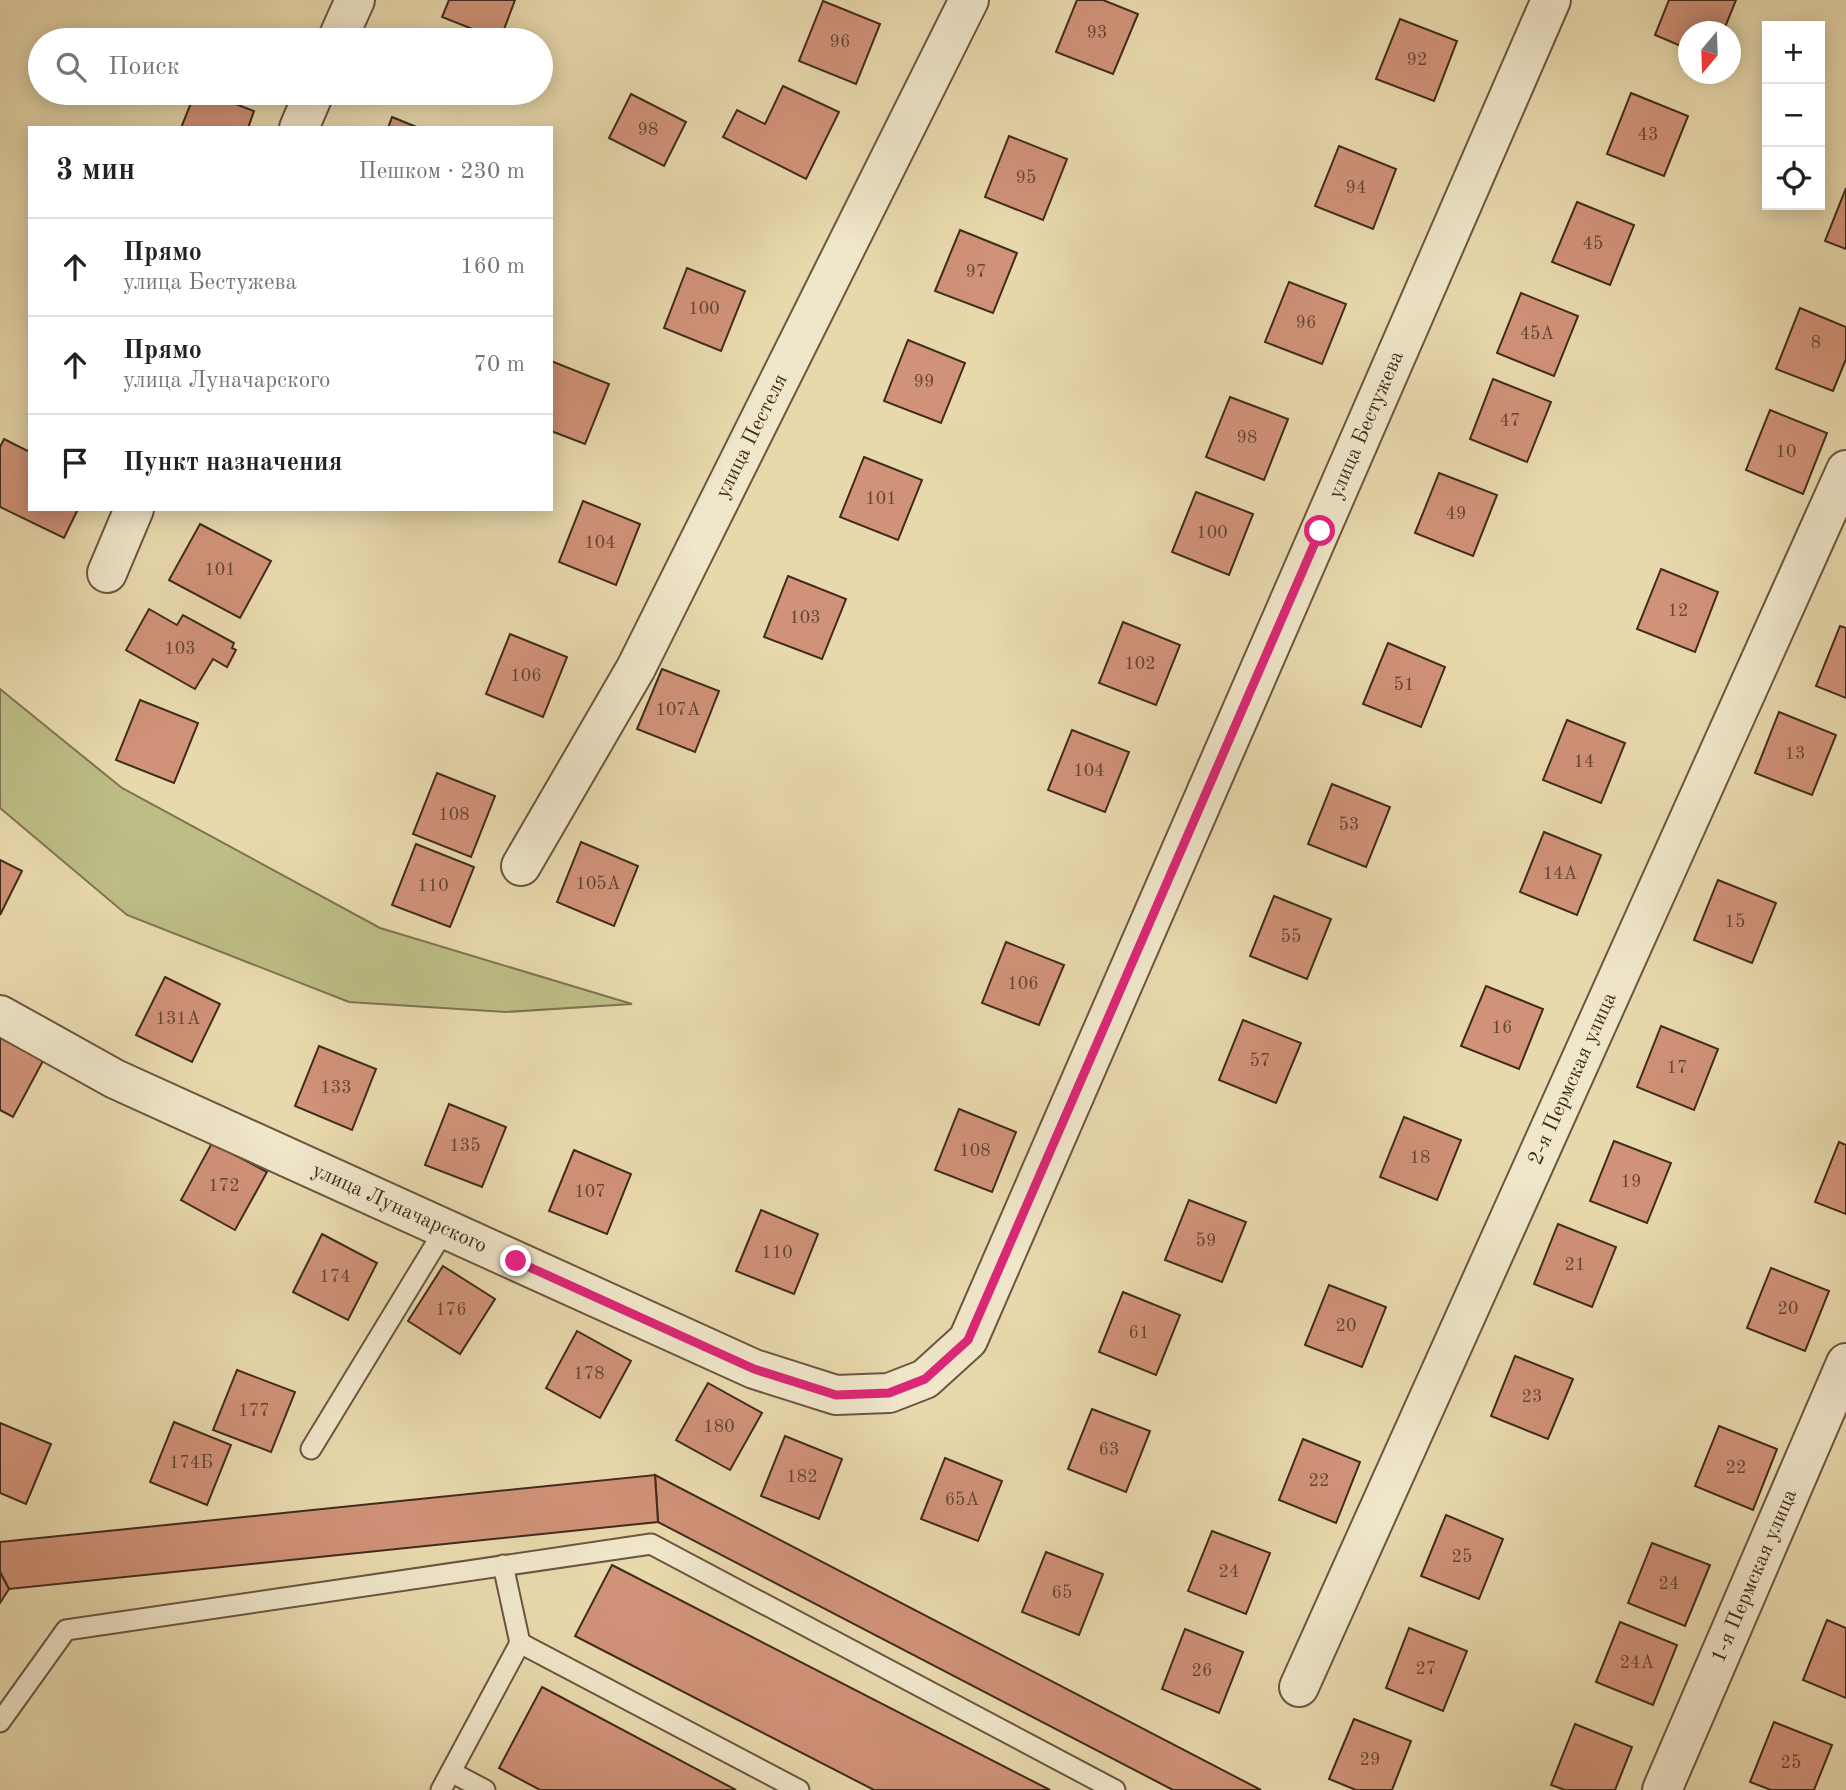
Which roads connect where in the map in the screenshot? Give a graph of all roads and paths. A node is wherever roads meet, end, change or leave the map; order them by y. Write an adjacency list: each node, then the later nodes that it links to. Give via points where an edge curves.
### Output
1 (355, 0): 4 (street)
2 (969, 0): 10 (street, улица Пестеля, via 636,668)
3 (1551, 0): 14 (street, улица Бестужева, via 968,1340 925,1379)
4 (342, 28)
5 (309, 105): 6 (street)
6 (300, 126)
7 (1846, 470): 18 (street, 2-я Пермская улица)
8 (133, 511): 9 (street)
9 (107, 573)
10 (521, 866)
11 (0, 1015): 12 (street, улица Луначарского, via 115,1079)
12 (445, 1229): 14 (street, улица Луначарского, via 754,1369 836,1395); 15 (lane)
13 (1846, 1363): 25 (street, 1-я Пермская улица)
14 (889, 1393)
15 (312, 1449)
16 (503, 1565): 17 (lane); 19 (lane, via 66,1630); 24 (lane, via 651,1544)
17 (520, 1643): 20 (lane); 23 (lane)
18 (1299, 1687)
19 (0, 1722)
20 (451, 1772): 21 (lane); 22 (lane)
21 (441, 1790)
22 (485, 1790)
23 (799, 1790)
24 (1115, 1790)
25 (1662, 1790)

